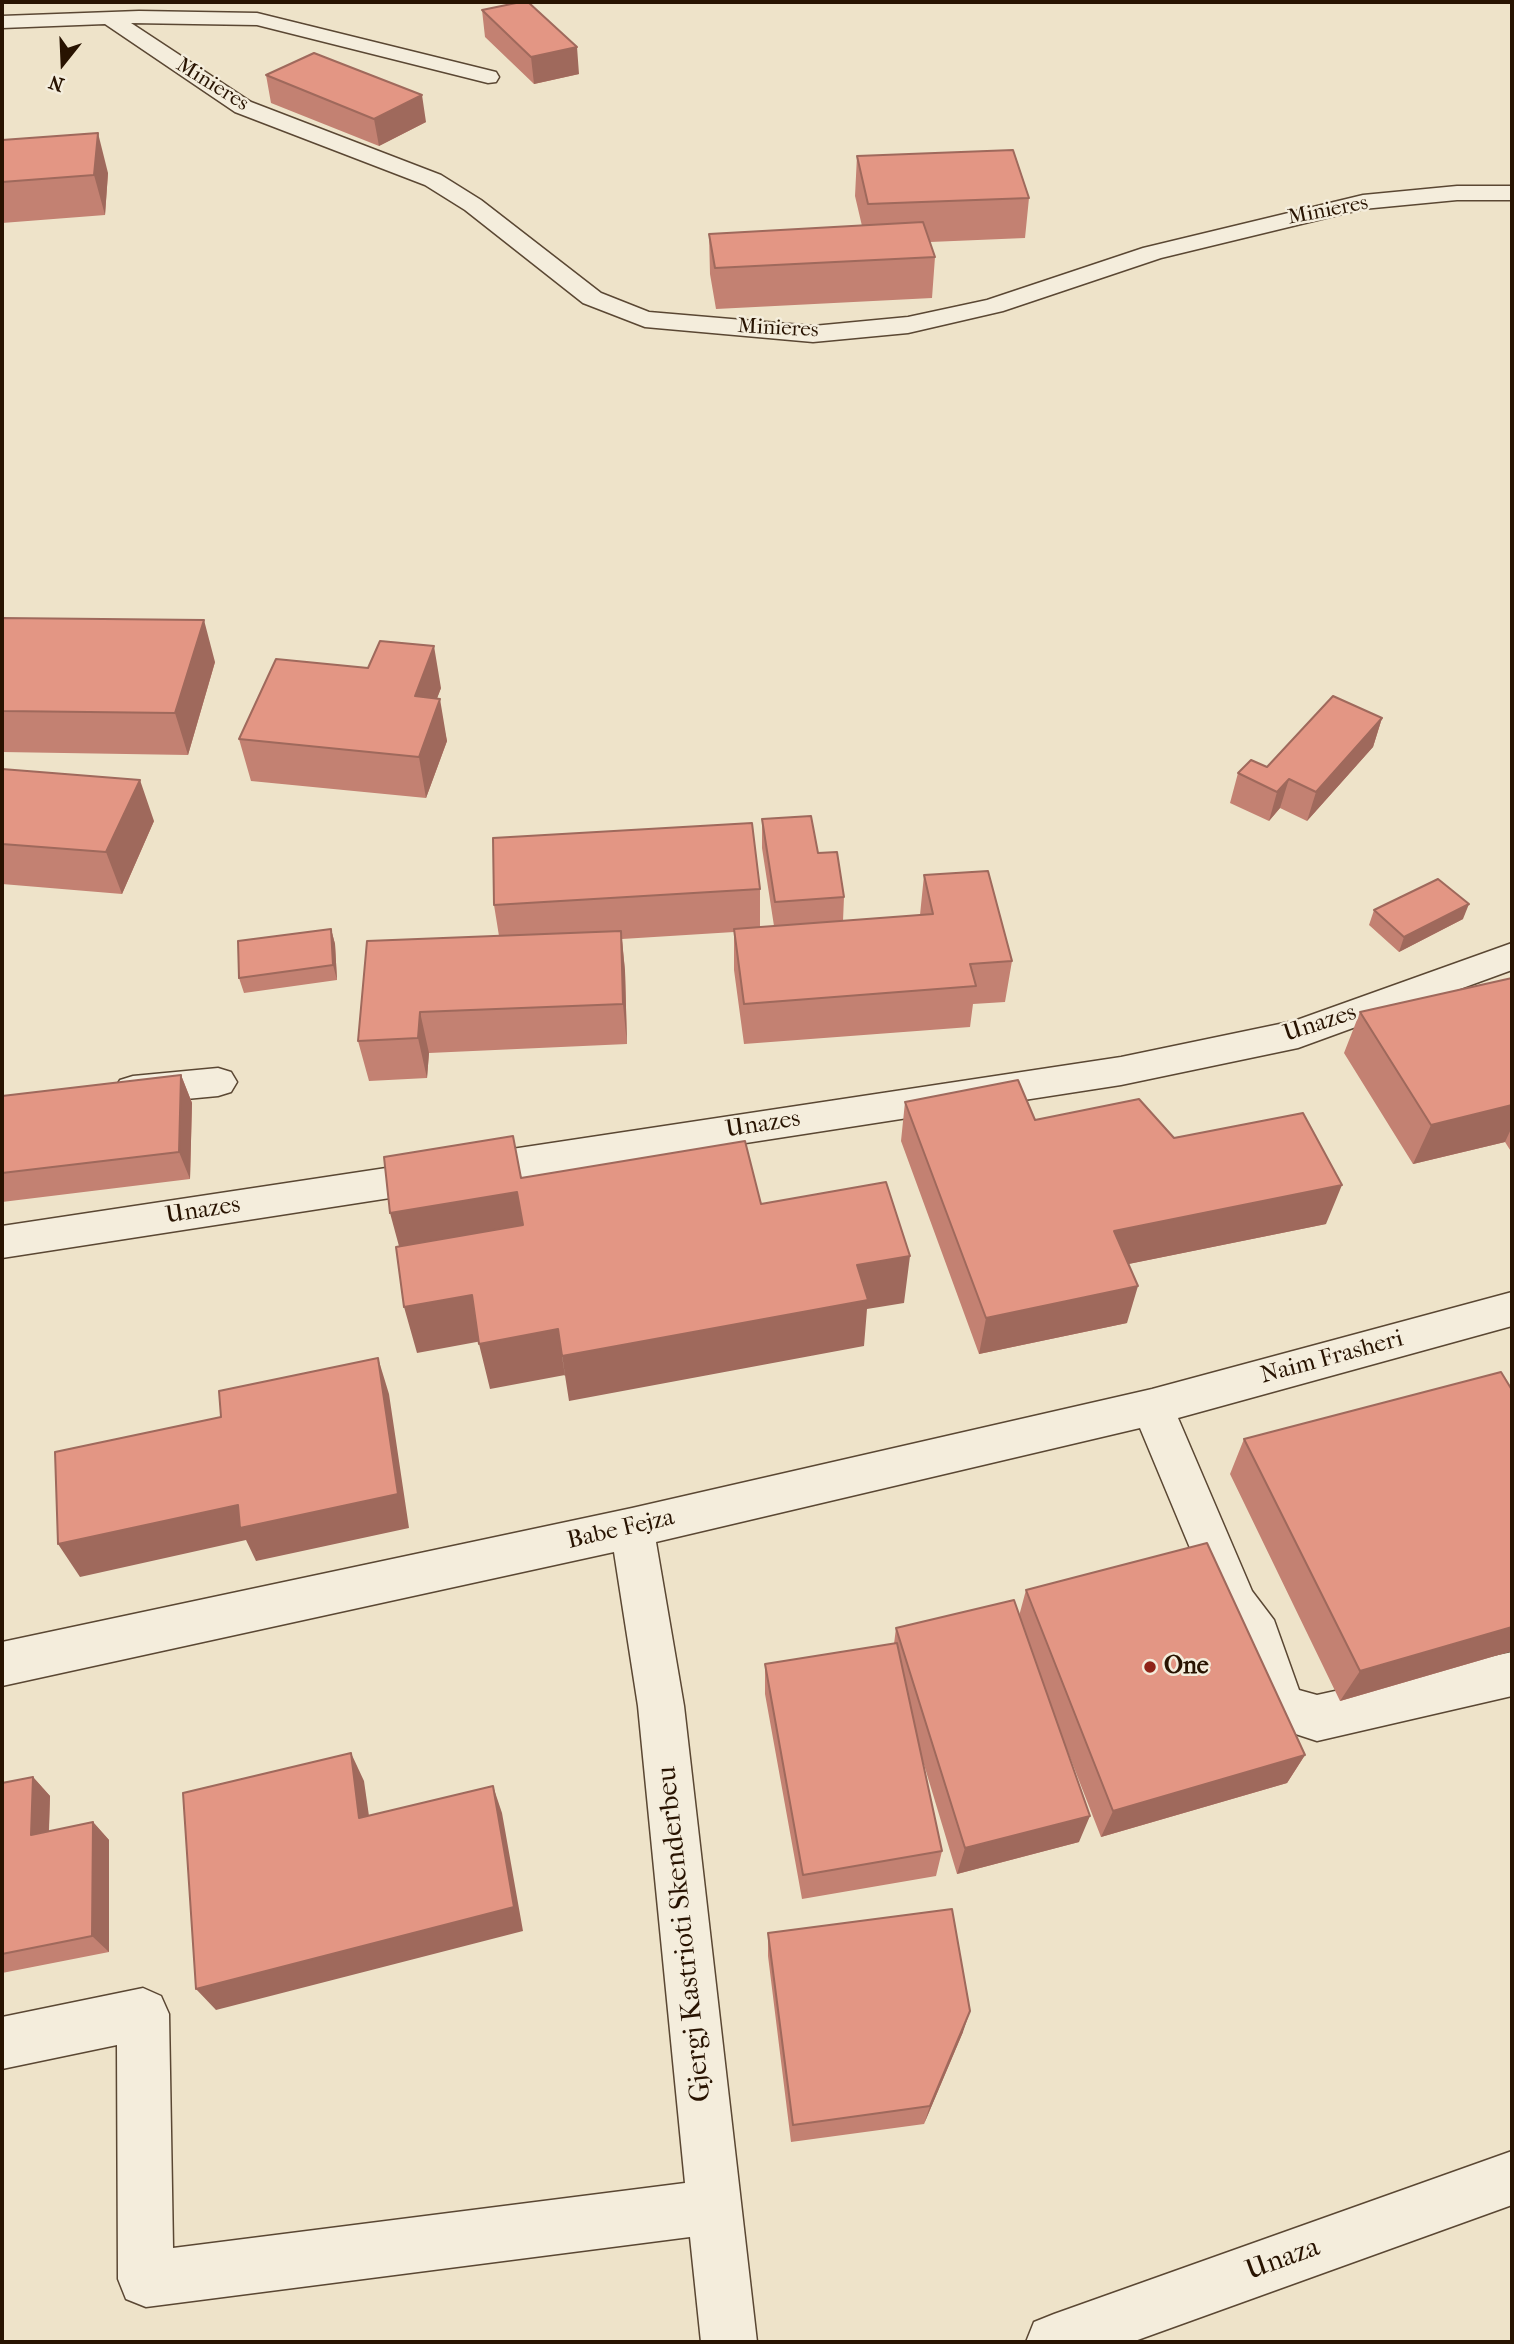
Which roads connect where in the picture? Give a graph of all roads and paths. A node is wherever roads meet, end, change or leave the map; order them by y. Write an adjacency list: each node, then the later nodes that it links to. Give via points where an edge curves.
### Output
1 (109, 18): 2 (street); 3 (street, via 257,19); 4 (street, Minieres, via 243,107 433,180 473,205 592,298 645,319 813,334 908,325 994,306 1152,253 1363,202)
2 (2, 22)
3 (488, 77)
4 (1512, 192)
5 (1512, 956): 8 (street, Unazes, via 1298,1034 1121,1071)
6 (218, 1082): 7 (street)
7 (96, 1094)
8 (2, 1242)
9 (1512, 1308): 10 (street, Naim Frasheri)
10 (1152, 1407): 11 (street, Babe Fejza); 13 (street, via 1236,1605 1258,1635 1282,1707 1317,1718)
11 (632, 1528): 12 (street, Babe Fejza); 16 (street, Gjergj Kastrioti Skenderbeu, via 661,1706)
12 (2, 1664)
13 (1512, 1674)
14 (2, 2043): 16 (street, via 143,2014 146,2279)
15 (1512, 2178): 18 (street, Unaza)
16 (714, 2207): 17 (street, Gjergj Kastrioti Skenderbeu)
17 (729, 2342)
18 (1054, 2342)

